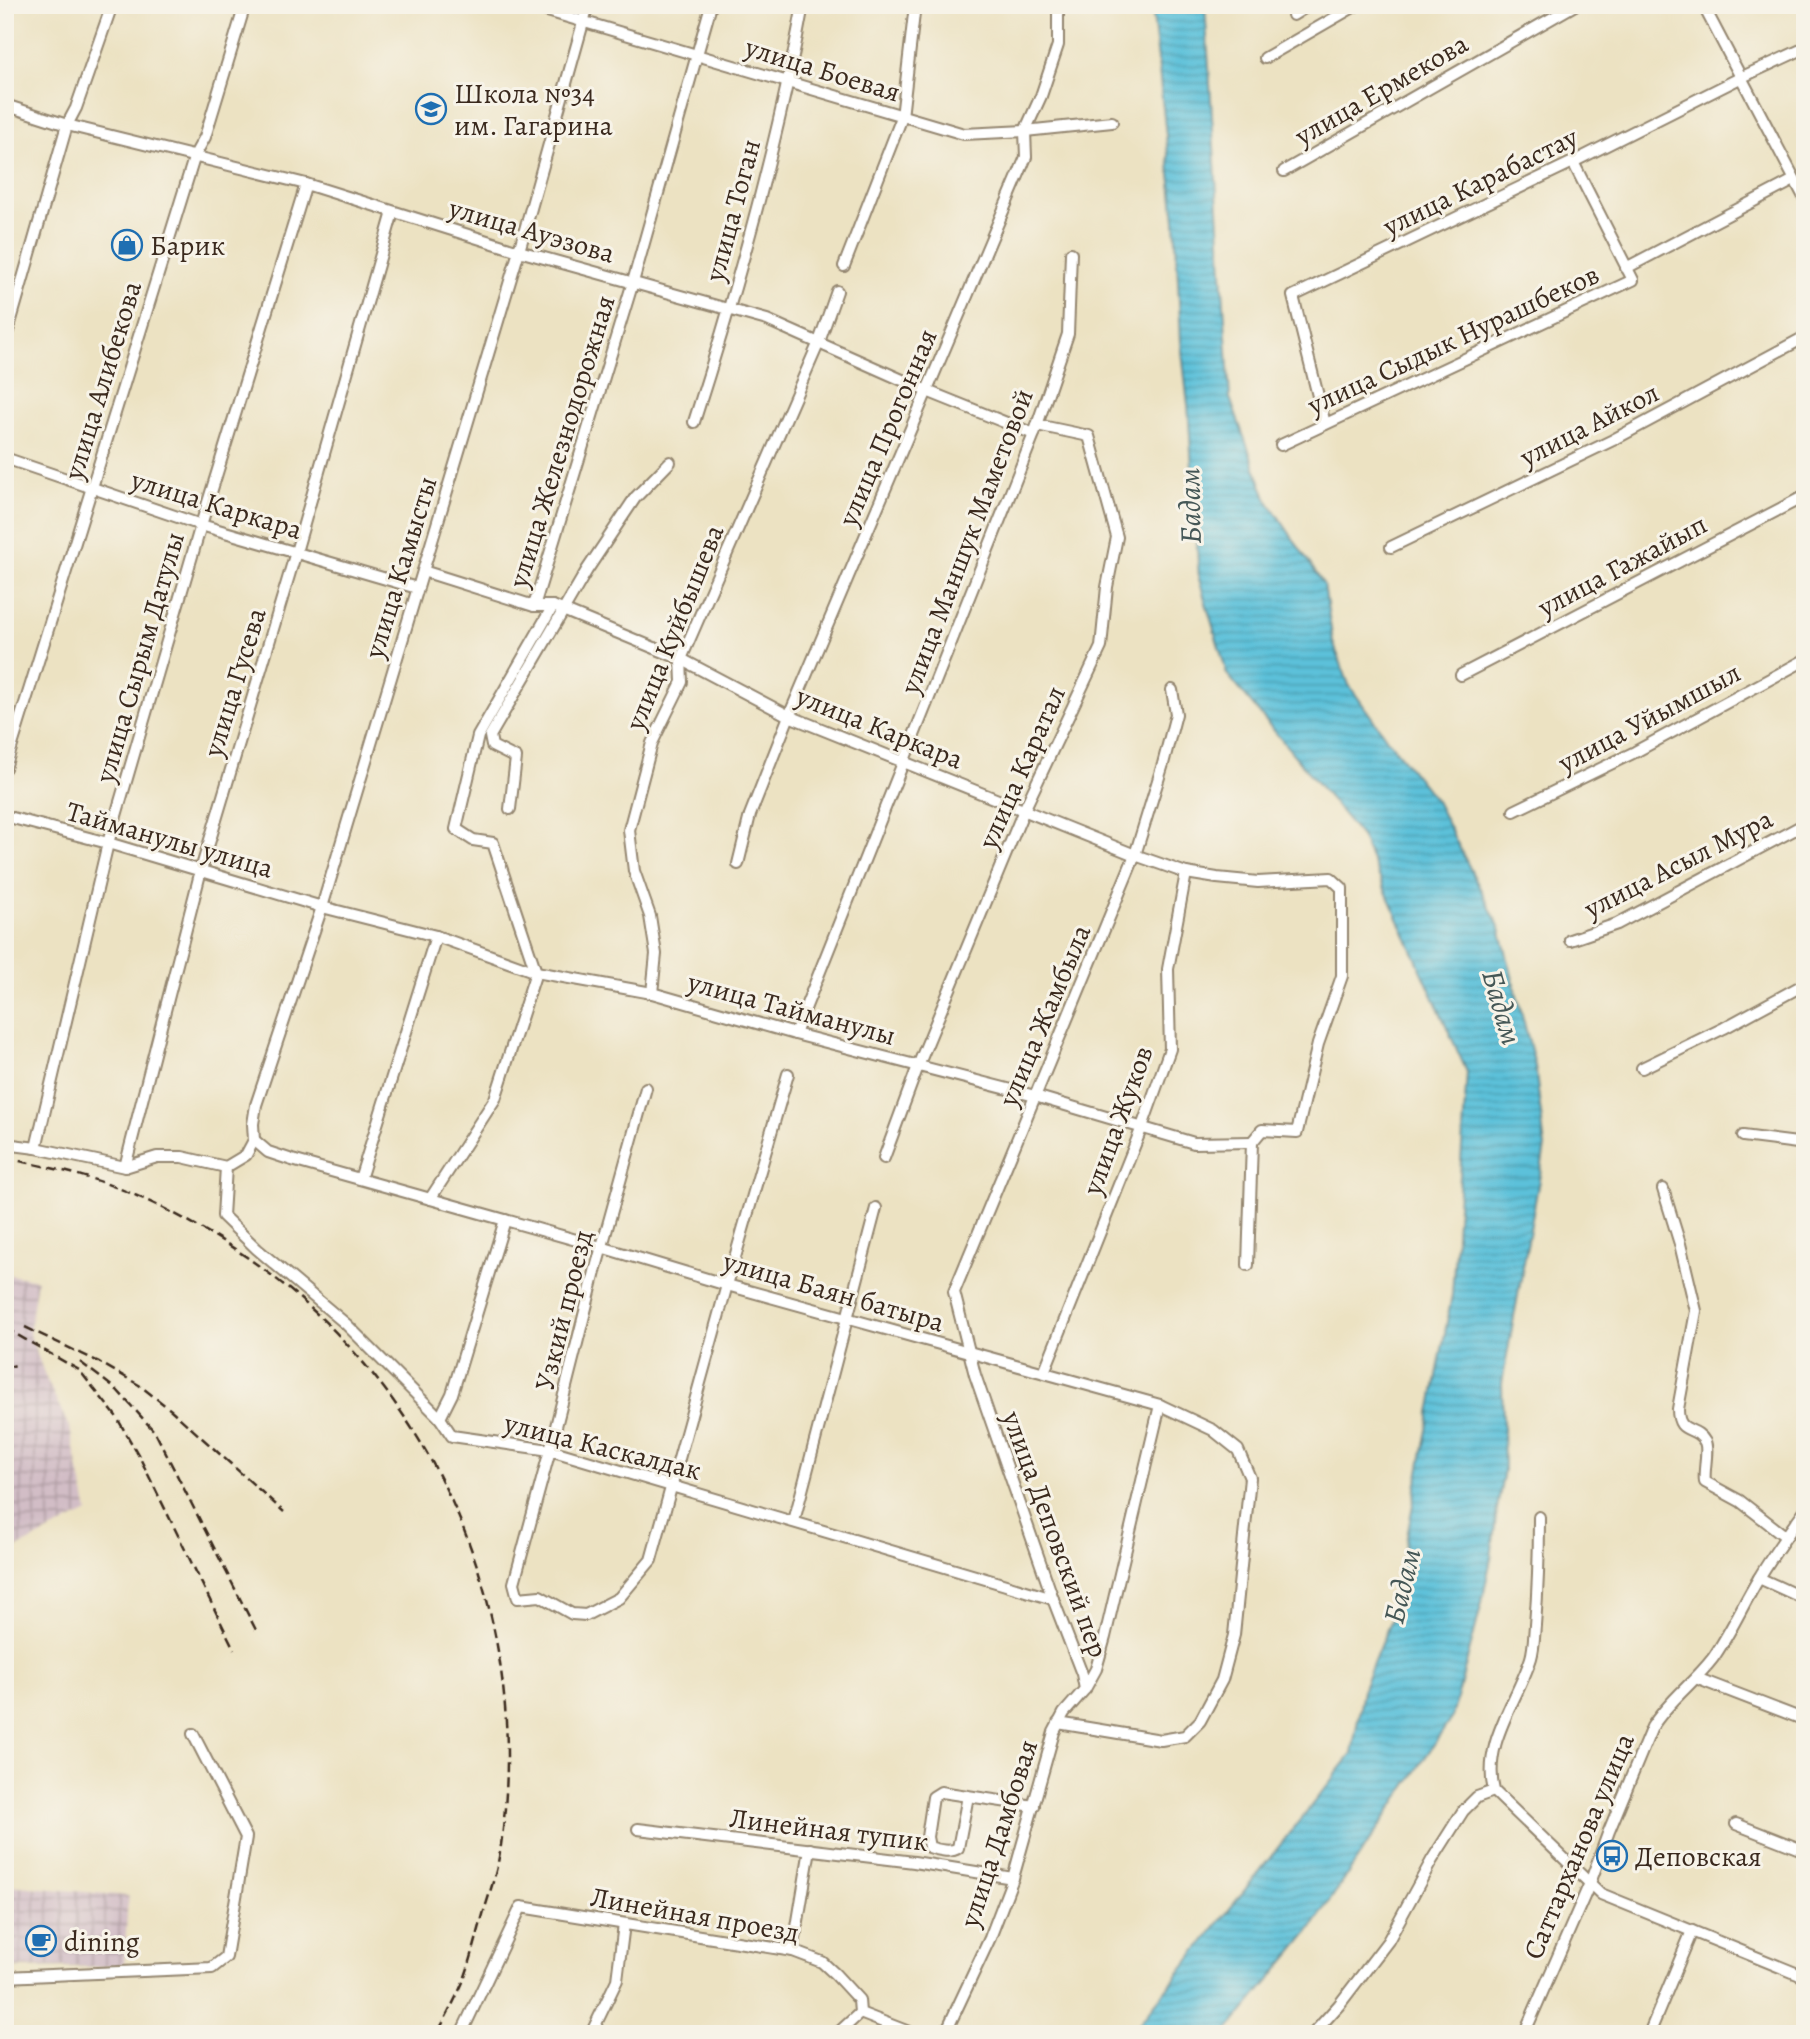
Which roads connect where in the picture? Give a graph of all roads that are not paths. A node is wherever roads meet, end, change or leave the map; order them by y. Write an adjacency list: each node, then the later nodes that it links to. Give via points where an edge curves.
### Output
1 (112, 5): 23 (street)
2 (245, 5): 25 (street, улица Алибекова, via 205,137)
3 (527, 5): 14 (street, улица Боевая)
4 (588, 5): 14 (street, улица Камысты)
5 (711, 5): 16 (street, улица Железнодорожная)
6 (803, 5): 19 (street, улица Тоган)
7 (915, 5): 21 (street)
8 (1058, 5): 24 (street, улица Прогонная, via 1058,46)
9 (1309, 5): 13 (street)
10 (1357, 5): 17 (street)
11 (1574, 5): 27 (street, улица Ермекова)
12 (1703, 5): 18 (street)
13 (1293, 15)
14 (583, 23): 16 (street, улица Боевая); 32 (street, улица Камысты)
15 (1805, 48): 18 (street, улица Карабастау)
16 (697, 56): 19 (street, улица Боевая); 36 (street, улица Железнодорожная)
17 (1265, 58)
18 (1740, 78): 26 (street, улица Карабастау); 29 (street)
19 (789, 82): 21 (street, улица Боевая); 38 (street, улица Тоган)
20 (5, 105): 23 (street, улица Ауэзова)
21 (902, 117): 24 (street, улица Боевая, via 964,134); 34 (street)
22 (1112, 122): 24 (street, улица Боевая)
23 (67, 125): 25 (street, улица Ауэзова); 40 (street)
24 (1025, 131): 42 (street, улица Прогонная, via 1026,157)
25 (195, 155): 28 (street, улица Ауэзова); 49 (street, улица Алибекова)
26 (1573, 162): 35 (street, улица Сыдык Нурашбеков); 44 (street, улица Карабастау, via 1293,296)
27 (1284, 172)
28 (306, 184): 31 (street, улица Ауэзова); 51 (street, улица Сырым Датулы)
29 (1799, 184): 30 (street); 35 (street, улица Сыдык Нурашбеков)
30 (1805, 200)
31 (393, 212): 32 (street, улица Ауэзова); 53 (street, улица Гусева)
32 (519, 251): 36 (street, улица Ауэзова); 54 (street, улица Камысты)
33 (1071, 253): 45 (street, улица Маншук Маметовой, via 1068,334)
34 (844, 266)
35 (1626, 268): 44 (street, улица Сыдык Нурашбеков, via 1633,279)
36 (633, 282): 38 (street, улица Ауэзова); 56 (street, улица Железнодорожная)
37 (837, 291): 41 (street, улица Куйбышева)
38 (730, 310): 41 (street, улица Ауэзова); 43 (street, улица Тоган)
39 (1805, 337): 52 (street, улица Айкол, via 1613,440)
40 (5, 341)
41 (819, 342): 42 (street, улица Ауэзова); 59 (street, улица Куйбышева)
42 (927, 391): 45 (street, улица Ауэзова); 63 (street, улица Прогонная)
43 (694, 422)
44 (1325, 424): 46 (street, улица Сыдык Нурашбеков)
45 (1035, 430): 64 (street, улица Маншук Маметовой); 67 (street, улица Каратал, via 1089,436 1117,537 1101,647)
46 (1281, 445)
47 (5, 458): 49 (street, улица Каркара)
48 (670, 462): 58 (street, via 635,498)
49 (93, 489): 51 (street, улица Каркара); 65 (street, улица Алибекова)
50 (1805, 496): 61 (street, улица Гажайып)
51 (201, 525): 53 (street, улица Каркара); 71 (street, улица Сырым Датулы)
52 (1391, 547)
53 (296, 552): 55 (street, улица Каркара); 74 (street, улица Гусева)
54 (423, 571): 55 (street, улица Камысты); 56 (street, улица Каркара)
55 (417, 588): 77 (street, улица Камысты)
56 (534, 606): 57 (street, улица Каркара)
57 (553, 606): 58 (street, улица Каркара); 80 (street, улица Железнодорожная, via 478,736 456,829 473,840 493,843)
58 (564, 611): 59 (street, улица Каркара); 66 (street, via 490,736 492,746 516,758)
59 (681, 659): 63 (street, улица Каркара); 82 (street, улица Куйбышева, via 682,682 652,743 629,830 634,870 650,916 656,954)
60 (1805, 660): 68 (street, улица Уйымшыл)
61 (1461, 675)
62 (1172, 690): 72 (street, улица Жамбыла, via 1176,714)
63 (789, 716): 64 (street, улица Каркара); 73 (street, улица Прогонная, via 750,815)
64 (904, 761): 67 (street, улица Каркара); 83 (street, улица Маншук Маметовой)
65 (5, 768)
66 (510, 809)
67 (1024, 810): 72 (street, улица Каркара); 84 (street, улица Каратал)
68 (1514, 811)
69 (5, 816): 71 (street, Тайманулы улица)
70 (1805, 824): 79 (street, улица Асыл Мура, via 1617,924)
71 (108, 843): 74 (street, Тайманулы улица); 95 (street, улица Сырым Датулы)
72 (1135, 855): 75 (street, улица Каркара); 88 (street, улица Жамбыла)
73 (738, 864)
74 (201, 870): 77 (street, Тайманулы улица); 97 (street, улица Гусева)
75 (1186, 873): 76 (street, улица Каркара, via 1258,882); 89 (street, улица Жуков, via 1168,969 1170,1049)
76 (1331, 878): 92 (street, улица Тайманулы, via 1342,888 1342,976 1318,1044 1297,1132 1262,1130)
77 (322, 907): 78 (street, улица Тайманулы); 91 (street, улица Камысты, via 256,1105)
78 (436, 936): 80 (street, улица Тайманулы); 99 (street)
79 (1570, 940)
80 (536, 972): 82 (street, улица Тайманулы); 101 (street, via 495,1098)
81 (1805, 984): 85 (street)
82 (652, 993): 83 (street, улица Тайманулы)
83 (795, 1034): 84 (street, улица Тайманулы)
84 (918, 1066): 88 (street, улица Тайманулы); 96 (street, улица Каратал)
85 (1642, 1068)
86 (788, 1073): 106 (street)
87 (646, 1088): 104 (street, Узкий проезд)
88 (1035, 1096): 89 (street, улица Тайманулы); 108 (street, улица Жамбыла, via 954,1292)
89 (1142, 1127): 92 (street, улица Тайманулы, via 1194,1143); 109 (street, улица Жуков)
90 (1743, 1136): 94 (street)
91 (254, 1140): 98 (street, via 246,1155); 99 (street, улица Баян батыра, via 268,1153)
92 (1252, 1142): 105 (street)
93 (5, 1144): 95 (street)
94 (1805, 1144)
95 (36, 1148): 97 (street)
96 (884, 1157)
97 (125, 1167): 98 (street, via 157,1157 182,1157)
98 (226, 1167): 111 (street, улица Каскалдак, via 223,1216 346,1324)
99 (360, 1179): 101 (street, улица Баян батыра)
100 (1663, 1189): 117 (street, via 1696,1311 1678,1420 1707,1446 1704,1482)
101 (430, 1199): 103 (street, улица Баян батыра)
102 (877, 1208): 107 (street)
103 (505, 1220): 104 (street, улица Баян батыра); 111 (street, via 452,1394)
104 (601, 1247): 106 (street, улица Баян батыра); 112 (street, Узкий проезд)
105 (1248, 1265)
106 (727, 1285): 107 (street, улица Баян батыра); 113 (street)
107 (848, 1318): 108 (street, улица Баян батыра); 116 (street)
108 (970, 1353): 109 (street, улица Баян батыра); 119 (street, улица Деповский пер)
109 (1044, 1372): 110 (street, улица Баян батыра)
110 (1160, 1405): 122 (street, via 1105,1637); 124 (street, улица Баян батыра, via 1213,1430 1238,1450 1250,1478 1234,1635 1222,1680 1200,1721 1185,1736 1161,1740)
111 (440, 1418): 112 (street, улица Каскалдак, via 452,1436)
112 (550, 1450): 113 (street, улица Каскалдак); 113 (street, Узкий проезд, via 514,1583 518,1598 540,1597 572,1614 586,1615 619,1598 651,1560)
113 (672, 1486): 116 (street, улица Каскалдак)
114 (1805, 1510): 117 (street, Саттарханова улица)
115 (1539, 1517): 126 (street, via 1532,1656 1491,1758)
116 (794, 1521): 119 (street, улица Каскалдак)
117 (1786, 1536): 118 (street, Саттарханова улица)
118 (1759, 1578): 120 (street); 121 (street, Саттарханова улица, via 1733,1627)
119 (1053, 1599): 122 (street, улица Деповский пер)
120 (1805, 1599)
121 (1696, 1678): 123 (street); 134 (street, Саттарханова улица, via 1652,1727)
122 (1085, 1689): 124 (street, улица Деповский пер)
123 (1805, 1720)
124 (1058, 1723): 128 (street, улица Дамбовая)
125 (193, 1734): 138 (street, via 246,1837 226,1957 212,1968)
126 (1494, 1791): 134 (street); 146 (street, via 1476,1797 1463,1811 1388,1941)
127 (968, 1796): 127 (street, via 941,1792 933,1797 929,1847 958,1848); 128 (street)
128 (1034, 1806): 133 (street, улица Дамбовая)
129 (1736, 1824): 132 (street)
130 (638, 1829): 131 (street, Линейная тупик)
131 (810, 1849): 133 (street, Линейная тупик); 137 (street)
132 (1805, 1851)
133 (1013, 1878): 145 (street, улица Дамбовая)
134 (1590, 1883): 136 (street, via 1601,1894); 147 (street, Саттарханова улица)
135 (624, 1924): 137 (street, Линейная проезд); 141 (street, Линейная проезд, via 521,1907); 142 (street, via 617,1980)
136 (1692, 1931): 139 (street); 148 (street)
137 (793, 1951): 140 (street, Линейная проезд, via 821,1962 835,1974 859,2000)
138 (5, 1977)
139 (1805, 1977)
140 (860, 2013): 143 (street); 144 (street)
141 (461, 2034)
142 (591, 2034)
143 (837, 2034)
144 (914, 2034)
145 (945, 2034)
146 (1313, 2034)
147 (1524, 2034)
148 (1649, 2034)

